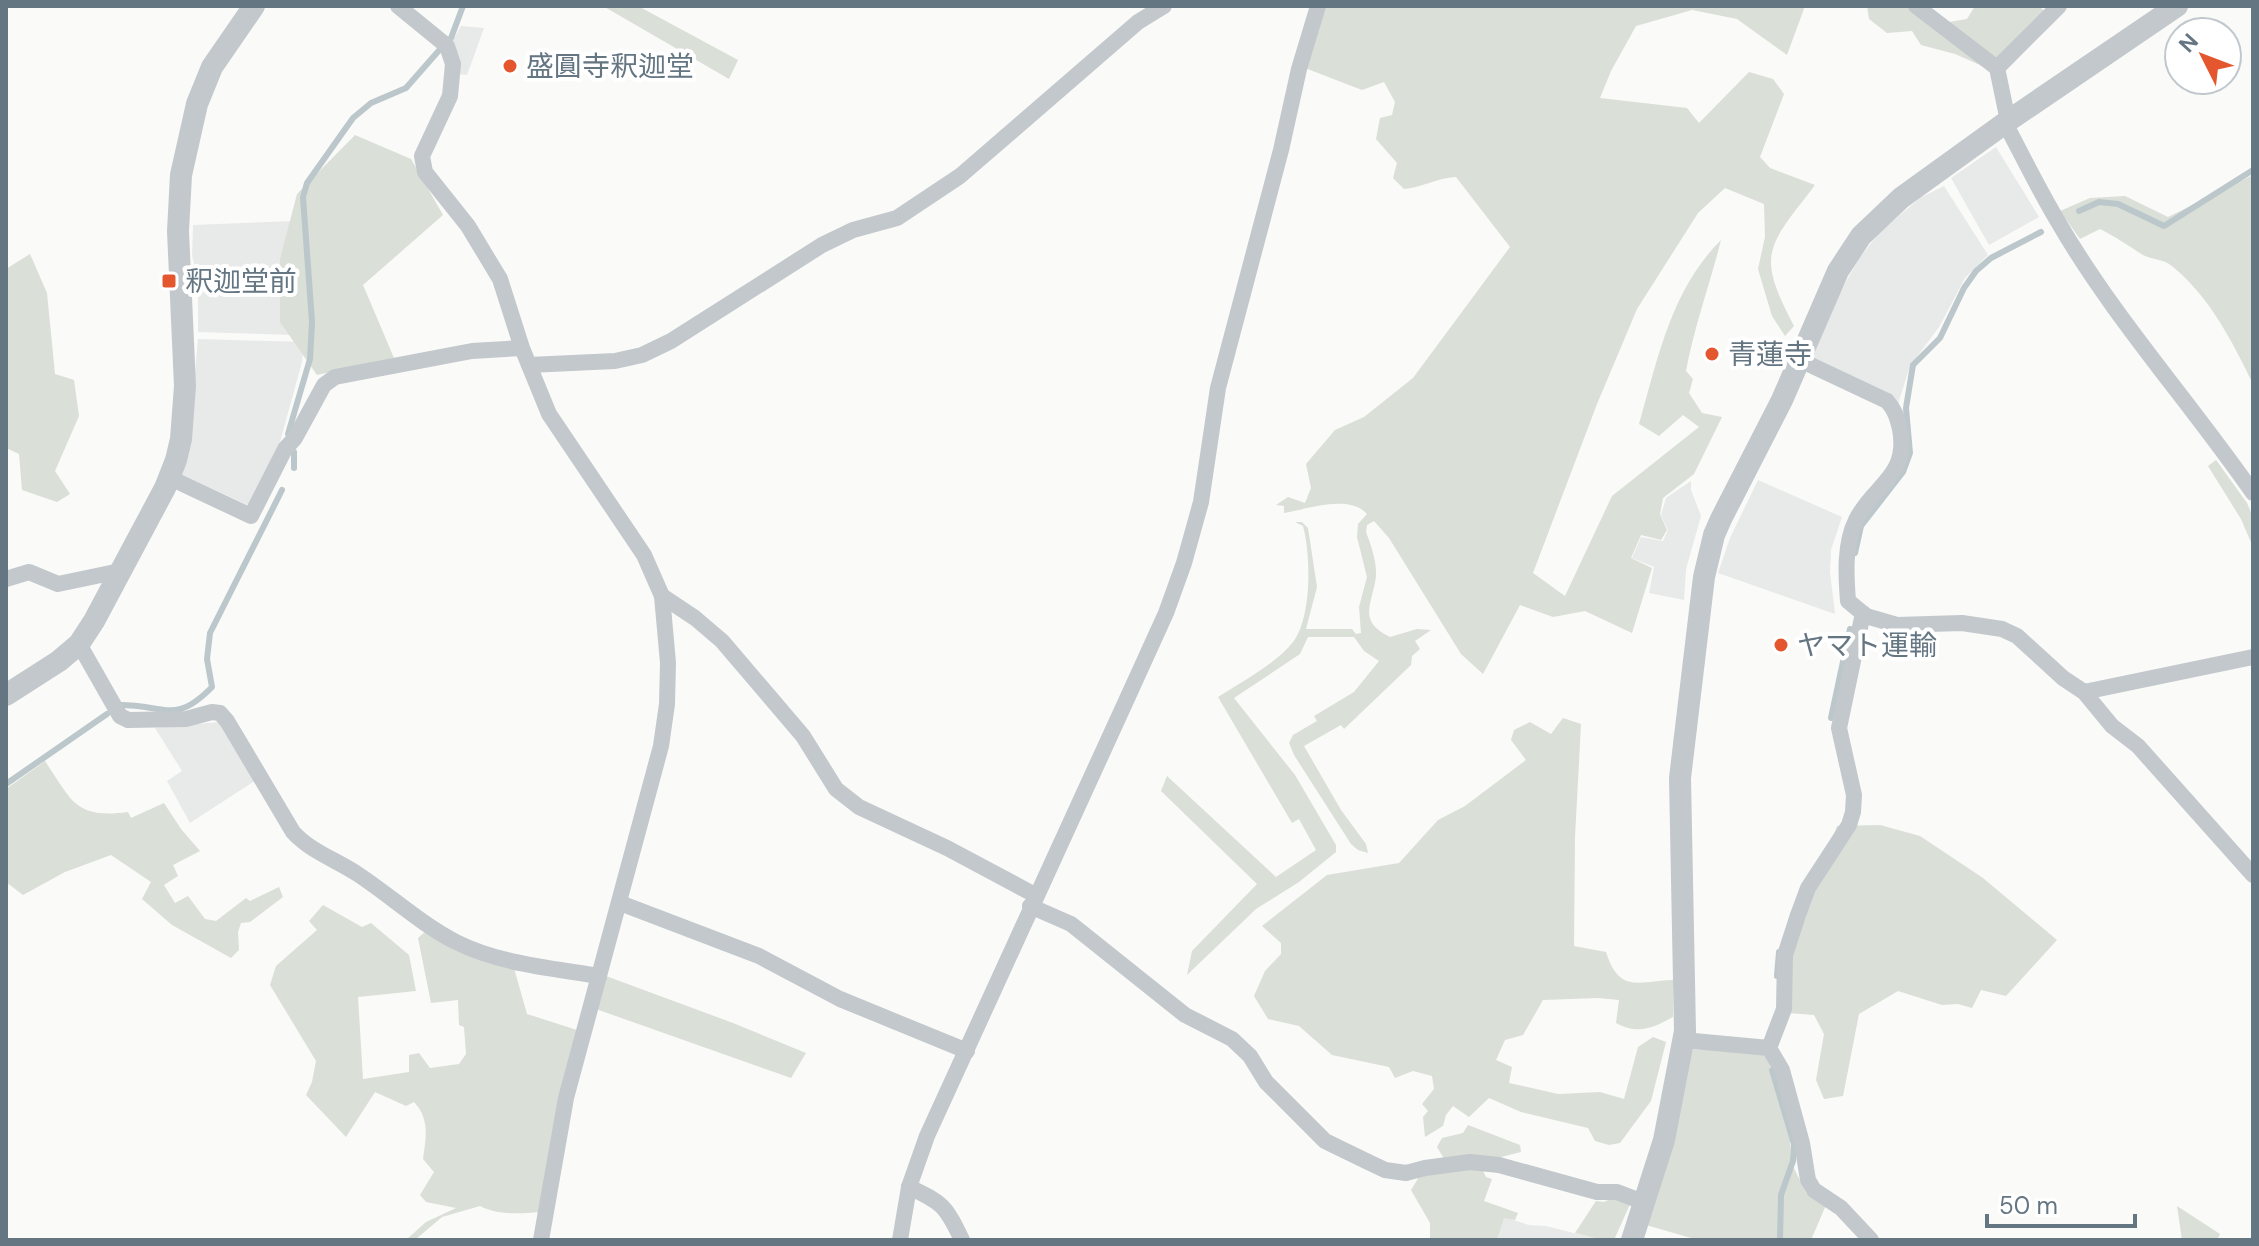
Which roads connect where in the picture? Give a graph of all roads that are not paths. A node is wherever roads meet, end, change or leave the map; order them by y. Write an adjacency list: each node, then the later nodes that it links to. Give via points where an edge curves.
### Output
1 (254, 6): 13 (street, via 212,67 197,104 181,175 178,231 185,386 181,439)
2 (398, 6): 10 (street, via 447,46 454,76 422,156 425,172 468,226 500,279)
3 (1164, 6): 12 (street, via 1138,22 960,176 897,218 822,245 642,355)
4 (1318, 6): 24 (street, via 1218,388 1201,502 1184,563)
5 (1916, 6): 8 (street)
6 (2059, 6): 8 (street)
7 (2177, 6): 9 (street)
8 (1997, 68): 9 (street)
9 (2006, 122): 11 (street, via 1894,204 1861,236 1838,271); 14 (street, via 2058,222)
10 (522, 348): 12 (street); 13 (street, via 472,351 335,377 324,385 285,449 251,516)
11 (1800, 360): 18 (street, via 1887,401 1896,411 1902,443 1897,466 1855,520 1849,546 1848,601); 27 (street, via 1721,519 1704,577 1680,778)
12 (529, 365): 17 (street, via 549,414 644,555)
13 (168, 477): 15 (street)
14 (2253, 493)
15 (120, 571): 16 (street, via 58,584 29,572); 19 (street)
16 (6, 579)
17 (662, 596): 24 (street, via 722,641 803,736 836,789 859,807 947,848); 25 (street, via 668,663 661,746)
18 (1863, 613): 21 (street, via 1897,625 1962,623 2002,629); 28 (street, via 1839,728 1853,812 1798,915 1785,955 1784,1009)
19 (79, 644): 22 (street); 26 (street, via 120,716 128,720 220,713 302,842 435,930 482,953)
20 (2253, 657): 21 (street)
21 (2084, 692): 23 (street)
22 (6, 695)
23 (2253, 875)
24 (1033, 901): 29 (street); 31 (street, via 1071,924 1185,1015 1232,1039 1325,1141 1385,1170 1406,1173 1470,1162 1499,1165)
25 (620, 903): 26 (street); 29 (street, via 759,956 840,999)
26 (599, 976): 32 (street, via 566,1098)
27 (1683, 1040): 28 (street); 31 (street, via 1664,1140)
28 (1769, 1048): 36 (street, via 1782,1070 1808,1180)
29 (967, 1051): 30 (street)
30 (909, 1187): 33 (street); 34 (street, via 949,1212)
31 (1643, 1202): 35 (street)
32 (541, 1240)
33 (900, 1240)
34 (962, 1240)
35 (1632, 1240)
36 (1871, 1240)

